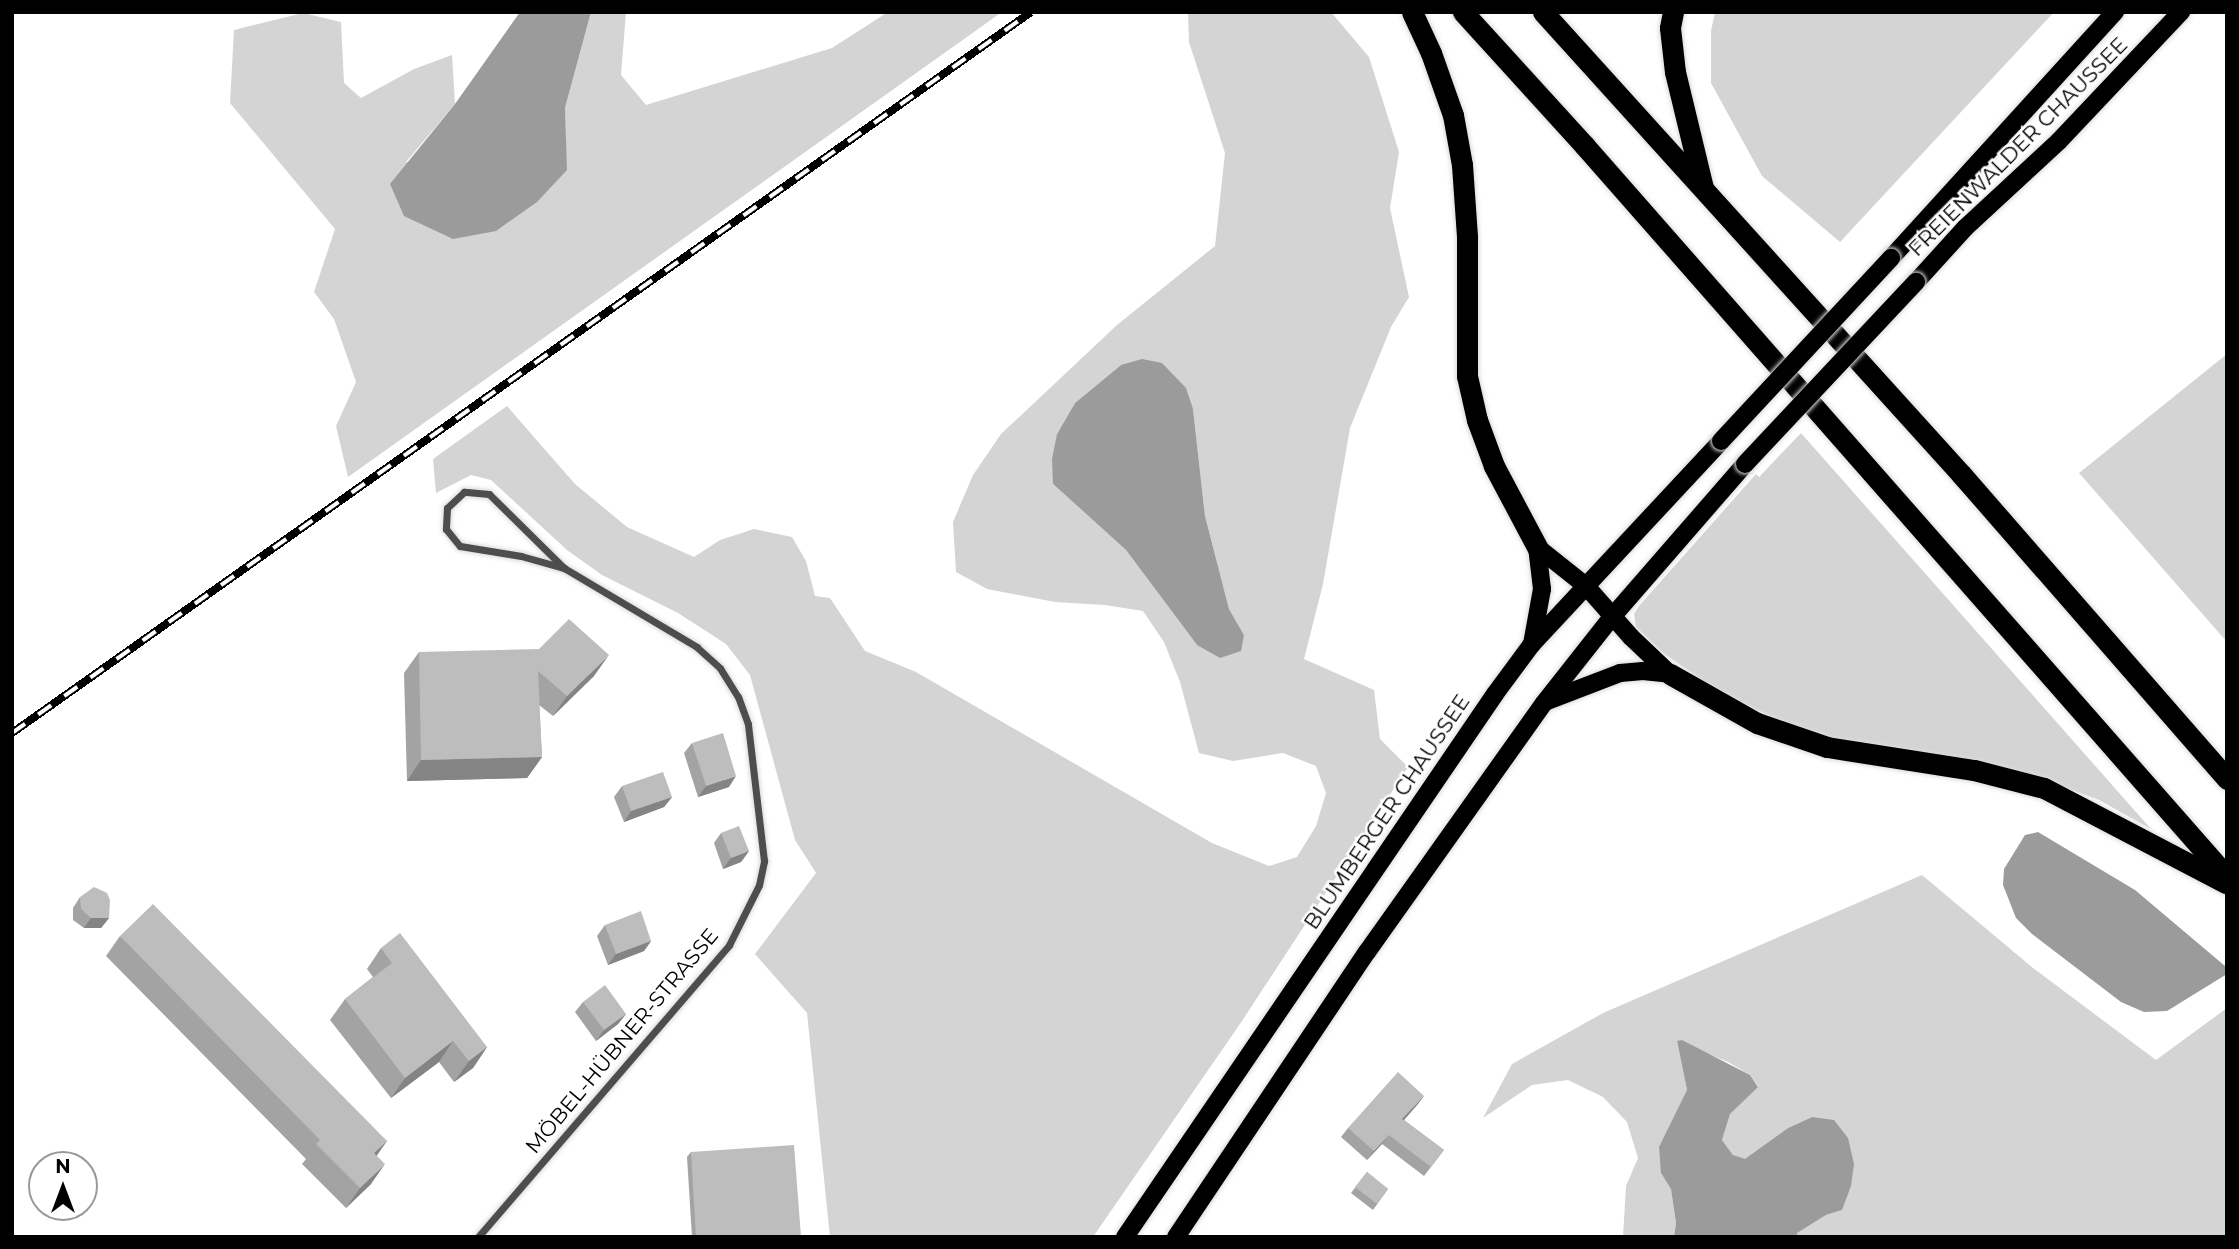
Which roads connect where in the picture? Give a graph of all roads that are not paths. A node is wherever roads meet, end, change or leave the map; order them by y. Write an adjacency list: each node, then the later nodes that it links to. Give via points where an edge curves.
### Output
1 (1412, 12): 9 (highway, via 1453,115 1462,165 1467,376 1472,398 1494,466)
2 (1463, 12): 17 (highway)
3 (1543, 12): 7 (highway)
4 (1673, 12): 7 (highway, via 1670,28 1675,72)
5 (2115, 12): 8 (main road, FREIENWALDER CHAUSSEE, bridge)
6 (2181, 12): 12 (main road, FREIENWALDER CHAUSSEE, bridge, via 2059,141 1965,228 1745,464)
7 (1703, 191): 16 (highway, via 1961,474)
8 (1721, 441): 11 (main road, BLUMBERGER CHAUSSEE)
9 (1537, 547): 11 (main road); 13 (main road, via 1542,589)
10 (564, 568): 10 (street, MÖBEL-HÜBNER-STRASSE, via 489,494 464,492 447,508 446,529 460,546); 19 (street, MÖBEL-HÜBNER-STRASSE, via 697,647 720,668 738,696 748,724 764,860 750,906 729,945)
11 (1586, 586): 12 (main road); 13 (main road, BLUMBERGER CHAUSSEE)
12 (1612, 617): 14 (main road); 15 (main road)
13 (1532, 644): 20 (main road, BLUMBERGER CHAUSSEE, via 1452,754)
14 (1670, 674): 15 (main road, via 1620,673); 18 (highway, via 1757,723 1826,747 1974,770 2044,788)
15 (1544, 703): 21 (main road, via 1367,952)
16 (2227, 779)
17 (2227, 877)
18 (2227, 884)
19 (478, 1237)
20 (1125, 1237)
21 (1176, 1237)

